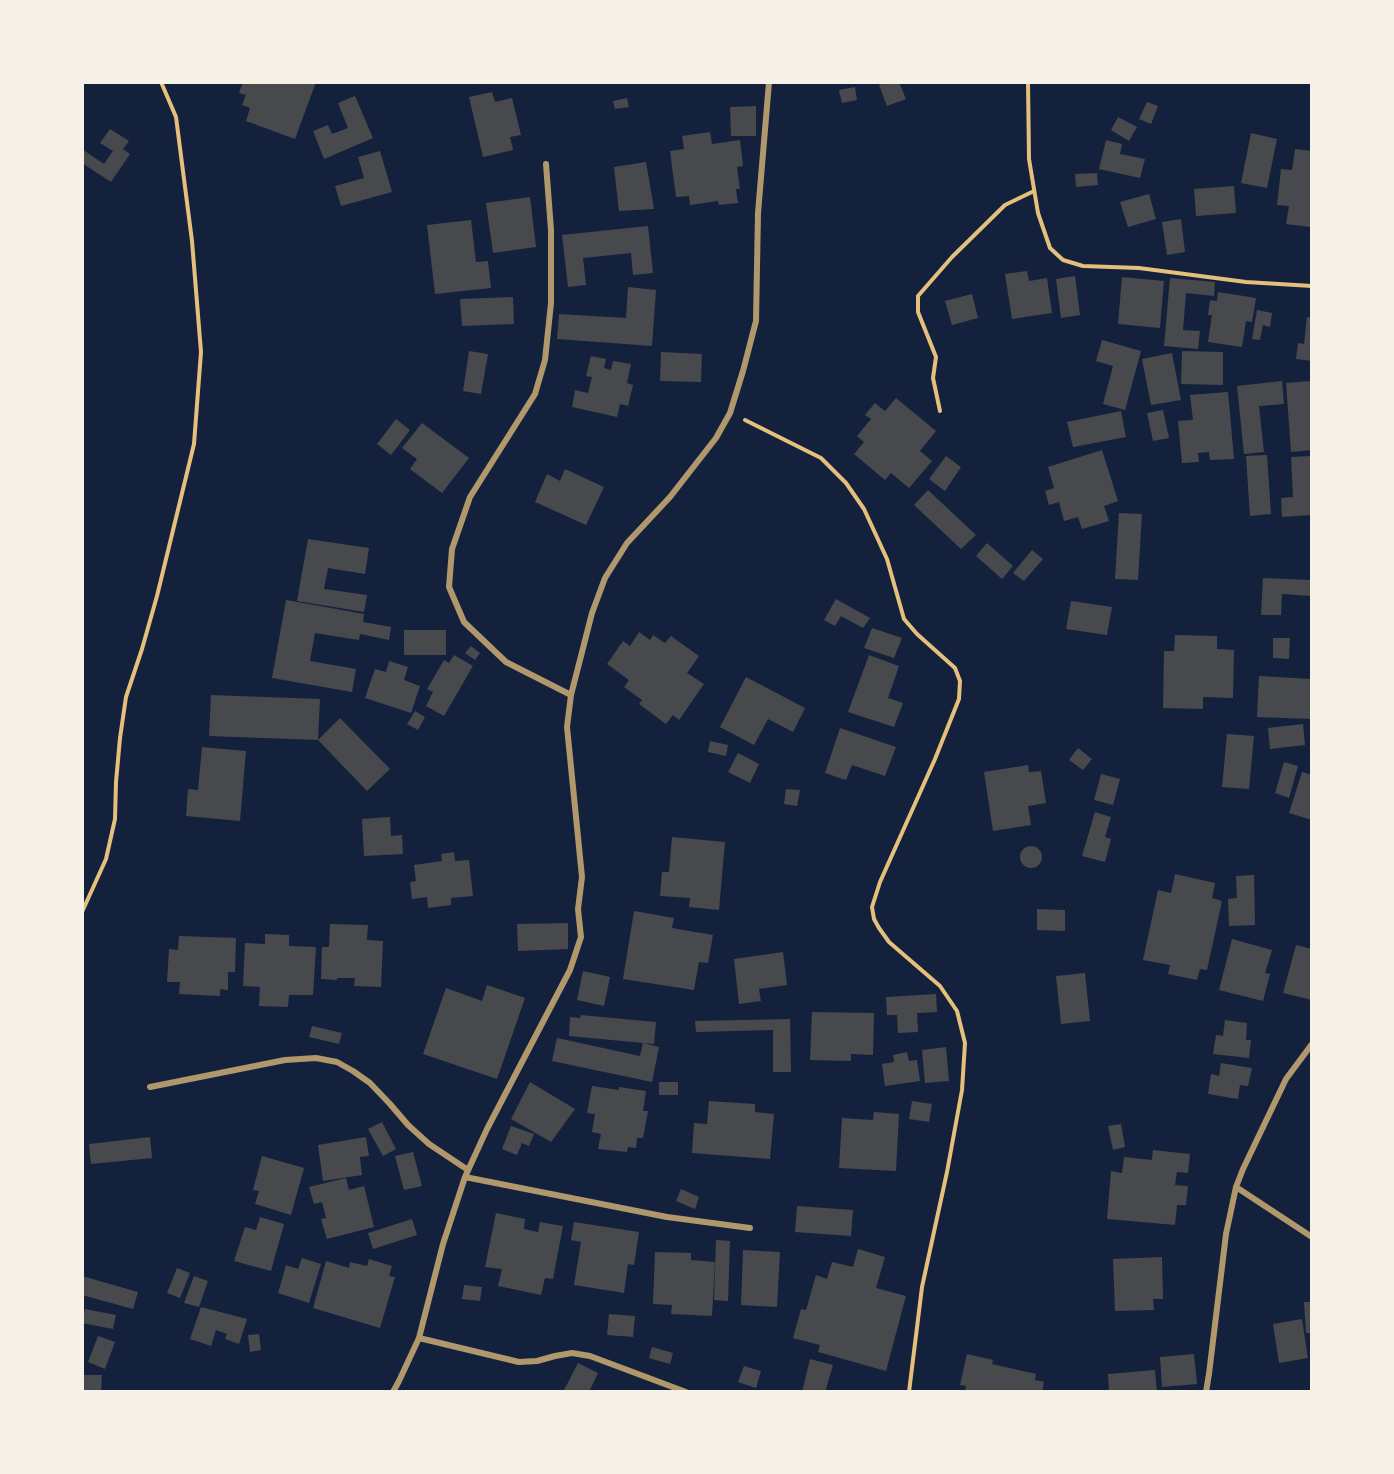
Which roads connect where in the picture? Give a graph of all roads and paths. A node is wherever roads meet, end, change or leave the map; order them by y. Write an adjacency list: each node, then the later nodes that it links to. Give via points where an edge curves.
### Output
1 (161, 82): 10 (path, via 176,117 192,241 201,352 194,444 157,596 126,697 115,819 106,859)
2 (769, 82): 8 (street, via 758,213 756,321)
3 (1028, 82): 5 (path, via 1029,159)
4 (546, 164): 9 (street, via 551,303 545,360 535,394 470,497 452,549 449,587 465,622 506,662)
5 (1035, 191): 6 (path, via 1050,248 1064,260 1083,266); 7 (path, via 1005,205 918,296 918,312 936,357 933,378)
6 (1311, 286)
7 (940, 411)
8 (730, 413): 9 (street, via 716,438 670,497 627,543 605,578); 20 (path, via 821,458 846,483 864,509 887,559 904,619 955,668 960,681 959,699 872,908 874,919 889,942 940,986 957,1011 965,1043 962,1090 922,1287)
9 (571, 695): 13 (street, via 567,727 582,877 578,909 581,937 570,970)
10 (82, 912)
11 (1311, 1044): 14 (street, via 1286,1079)
12 (150, 1087): 13 (street, via 285,1060 316,1058 337,1062 370,1083 408,1125)
13 (467, 1174): 15 (street, via 667,1217); 17 (street)
14 (1236, 1187): 16 (street); 21 (street, via 1226,1234)
15 (750, 1228)
16 (1311, 1237)
17 (418, 1338): 18 (street); 19 (street, via 519,1362 572,1353 590,1356)
18 (393, 1392)
19 (686, 1392)
20 (909, 1392)
21 (1206, 1392)

